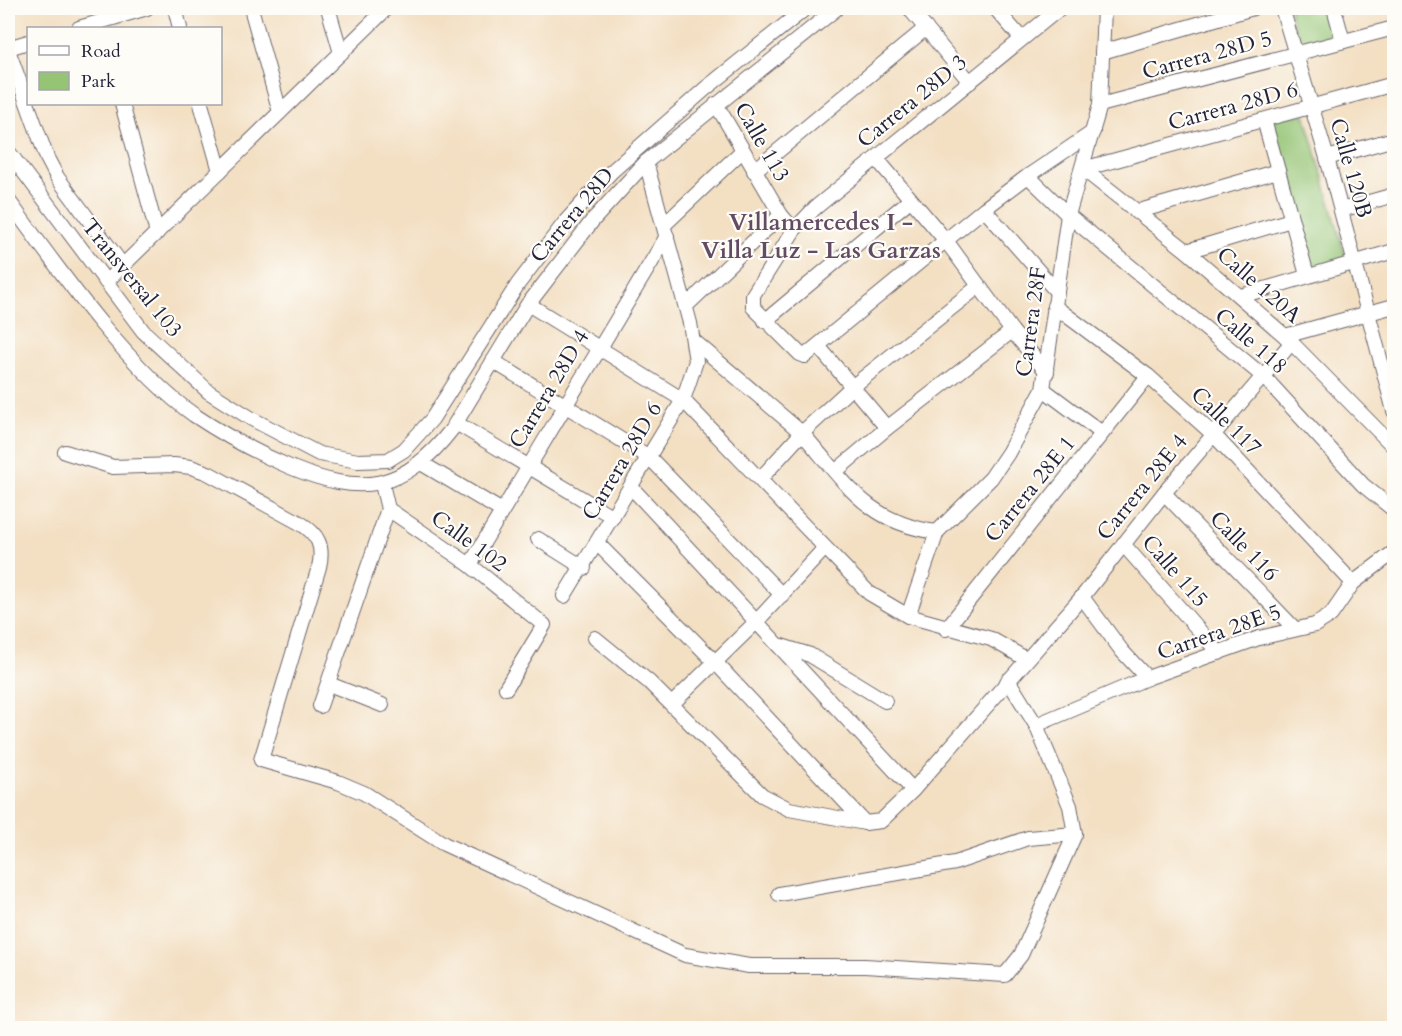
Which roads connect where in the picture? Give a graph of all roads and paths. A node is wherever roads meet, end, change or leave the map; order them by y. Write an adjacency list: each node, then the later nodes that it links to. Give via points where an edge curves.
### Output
1 (147, 8): 15 (street)
2 (175, 8): 16 (street)
3 (250, 8): 35 (street)
4 (328, 8): 24 (street)
5 (387, 8): 24 (street)
6 (806, 8): 100 (street, Carrera 28D, via 610,172 518,284 444,402 418,436 404,450)
7 (837, 8): 29 (street, Carrera 28D)
8 (909, 8): 17 (street)
9 (996, 8): 19 (street)
10 (1060, 8): 19 (street, Carrera 28D 3)
11 (1104, 8): 23 (street)
12 (1253, 8): 23 (street)
13 (1282, 8): 25 (street, Calle 120B)
14 (1334, 8): 21 (street)
15 (101, 26)
16 (180, 27)
17 (926, 28): 26 (street); 46 (street)
18 (1395, 28): 21 (street, Carrera 28D 5)
19 (1021, 38): 26 (street, Carrera 28D 3)
20 (27, 42): 22 (street)
21 (1343, 42): 25 (street, Carrera 28D 5)
22 (8, 49): 28 (street)
23 (1102, 52): 33 (street)
24 (340, 53): 35 (street)
25 (1296, 54): 33 (street, Carrera 28D 5); 34 (street, Calle 120B)
26 (969, 82): 41 (street, Carrera 28D 3)
27 (1395, 84): 34 (street, Carrera 28D 6)
28 (27, 103)
29 (716, 104): 39 (street, Calle 113); 43 (street, Carrera 28D)
30 (28, 105): 65 (street, via 57,177)
31 (122, 105): 60 (street)
32 (201, 105): 45 (street)
33 (1100, 105): 37 (street, Carrera 28F)
34 (1311, 106): 36 (street, Carrera 28D 6); 42 (street, Calle 120B)
35 (280, 112): 45 (street)
36 (1264, 120): 44 (street, Carrera 28D 6); 47 (street)
37 (1093, 132): 44 (street, Carrera 28F); 48 (street)
38 (1395, 139): 42 (street)
39 (742, 151): 46 (street, Calle 113); 59 (street, Carrera 28D 4)
40 (8, 152): 67 (street, Transversal 103)
41 (876, 158): 51 (street); 58 (street, Carrera 28D 3)
42 (1327, 158): 53 (street, Calle 120B)
43 (646, 162): 59 (street, Carrera 28D 6); 71 (street, Carrera 28D, via 572,244)
44 (1083, 169): 54 (street, Calle 120A); 56 (street, Carrera 28F)
45 (220, 171): 60 (street)
46 (754, 171): 55 (street, Calle 113)
47 (1278, 171): 54 (street); 57 (street)
48 (1028, 176): 52 (street); 56 (street, Calle 118)
49 (1395, 195): 53 (street)
50 (8, 200): 105 (street, via 123,347 193,414 276,461 313,476 355,486)
51 (910, 200): 61 (street); 76 (street)
52 (984, 209): 61 (street); 69 (street)
53 (1341, 210): 64 (street, Calle 120B)
54 (1136, 212): 62 (street, Calle 120A)
55 (781, 215): 58 (street, Calle 113); 72 (street)
56 (1068, 215): 69 (street, Carrera 28F); 86 (street, Calle 118)
57 (1291, 220): 62 (street); 66 (street)
58 (794, 230): 76 (street, via 753,295 753,308)
59 (665, 231): 72 (street, Carrera 28D 6); 81 (street, Carrera 28D 4)
60 (157, 233): 65 (street)
61 (947, 242): 68 (street); 80 (street)
62 (1187, 250): 70 (street, Calle 120A)
63 (1395, 251): 64 (street)
64 (1355, 262): 66 (street); 75 (street, Calle 120B)
65 (123, 266): 67 (street)
66 (1307, 275): 70 (street)
67 (106, 282): 100 (street, Transversal 103, via 143,331 210,392 319,454)
68 (979, 286): 77 (street); 87 (street)
69 (1056, 291): 73 (street, Carrera 28F)
70 (1241, 296): 78 (street, Calle 120A)
71 (528, 304): 81 (street); 82 (street, Carrera 28D)
72 (686, 306): 79 (street, Carrera 28D 6)
73 (1054, 306): 84 (street, Carrera 28F); 85 (street, Calle 117)
74 (1395, 306): 75 (street)
75 (1367, 314): 78 (street); 83 (street, Calle 120B)
76 (765, 321): 80 (street, via 802,356)
77 (1012, 331): 84 (street); 93 (street)
78 (1289, 339): 86 (street, Carrera 28E 4); 97 (street, Calle 120A)
79 (694, 341): 89 (street, Carrera 28D 6, via 696,361); 94 (street)
80 (818, 346): 87 (street)
81 (600, 347): 89 (street); 90 (street, Carrera 28D 4)
82 (493, 361): 90 (street); 92 (street, Carrera 28D)
83 (1388, 364): 91 (street, Calle 120B)
84 (1047, 372): 88 (street, Carrera 28F)
85 (1148, 376): 95 (street, Carrera 28E 1); 96 (street, Calle 117)
86 (1264, 376): 96 (street, Carrera 28E 4); 109 (street, Calle 118, via 1363,485)
87 (852, 387): 93 (street); 94 (street)
88 (1043, 389): 95 (street); 112 (street, Carrera 28F, via 991,478)
89 (683, 400): 99 (street, Carrera 28D 6); 104 (street)
90 (564, 404): 99 (street); 102 (street, Carrera 28D 4)
91 (1395, 411)
92 (456, 423): 101 (street, Carrera 28D); 102 (street)
93 (887, 428): 103 (street)
94 (802, 433): 103 (street); 104 (street)
95 (1101, 433): 126 (street, Carrera 28E 1)
96 (1213, 434): 107 (street, Carrera 28E 4); 120 (street, Calle 117)
97 (1395, 447)
98 (65, 452): 144 (street, via 113,467 174,465 200,470 311,529 319,540 323,551 319,567 261,760 364,793 444,844 685,955 749,966 865,966 1005,975 1021,955)
99 (649, 458): 106 (street, Carrera 28D 6); 121 (street)
100 (375, 462)
101 (421, 463): 105 (street, Carrera 28D); 110 (street)
102 (528, 466): 110 (street, Carrera 28D 4); 111 (street)
103 (836, 471): 112 (street, via 856,496 887,519)
104 (761, 478): 116 (street)
105 (382, 484): 108 (street)
106 (631, 487): 111 (street, Carrera 28D 6); 125 (street)
107 (1164, 493): 115 (street, Carrera 28E 4); 127 (street, Calle 116)
108 (388, 509): 118 (street, Calle 102); 135 (street)
109 (1395, 510)
110 (502, 511): 118 (street, Carrera 28D 4)
111 (613, 517): 114 (street, Carrera 28D 6)
112 (937, 532): 124 (street, Carrera 28F)
113 (538, 539): 119 (street)
114 (597, 543): 119 (street, Carrera 28D 6); 132 (street)
115 (1123, 544): 123 (street, Carrera 28E 4); 130 (street, Calle 115)
116 (825, 548): 121 (street); 124 (street, via 869,593)
117 (1395, 552): 120 (street, Carrera 28E 5)
118 (470, 565): 136 (street, Calle 102, via 544,625)
119 (584, 567): 122 (street, Carrera 28D 6)
120 (1353, 583): 127 (street, Carrera 28E 5, via 1331,615 1315,625)
121 (782, 595): 125 (street)
122 (564, 596)
123 (1082, 597): 131 (street, Carrera 28E 4); 133 (street)
124 (908, 616): 126 (street)
125 (756, 622): 129 (street); 132 (street)
126 (946, 628): 131 (street, via 992,639)
127 (1294, 628): 130 (street, Carrera 28E 5)
128 (595, 638): 138 (street)
129 (777, 645): 137 (street, via 810,655); 142 (street)
130 (1219, 653): 133 (street, Carrera 28E 5)
131 (1026, 659): 134 (street, Carrera 28E 4)
132 (715, 662): 138 (street); 143 (street)
133 (1147, 678): 141 (street, Carrera 28E 5)
134 (1008, 680): 141 (street); 142 (street, Carrera 28E 4)
135 (329, 684): 139 (street); 140 (street)
136 (506, 688)
137 (885, 701)
138 (672, 704): 143 (street, via 762,795 789,809)
139 (382, 705)
140 (321, 706)
141 (1036, 725): 144 (street, via 1070,806)
142 (913, 790): 143 (street, Carrera 28E 4, via 881,821)
143 (865, 823)
144 (1075, 834): 145 (street, via 1028,838 955,863)
145 (779, 894)

